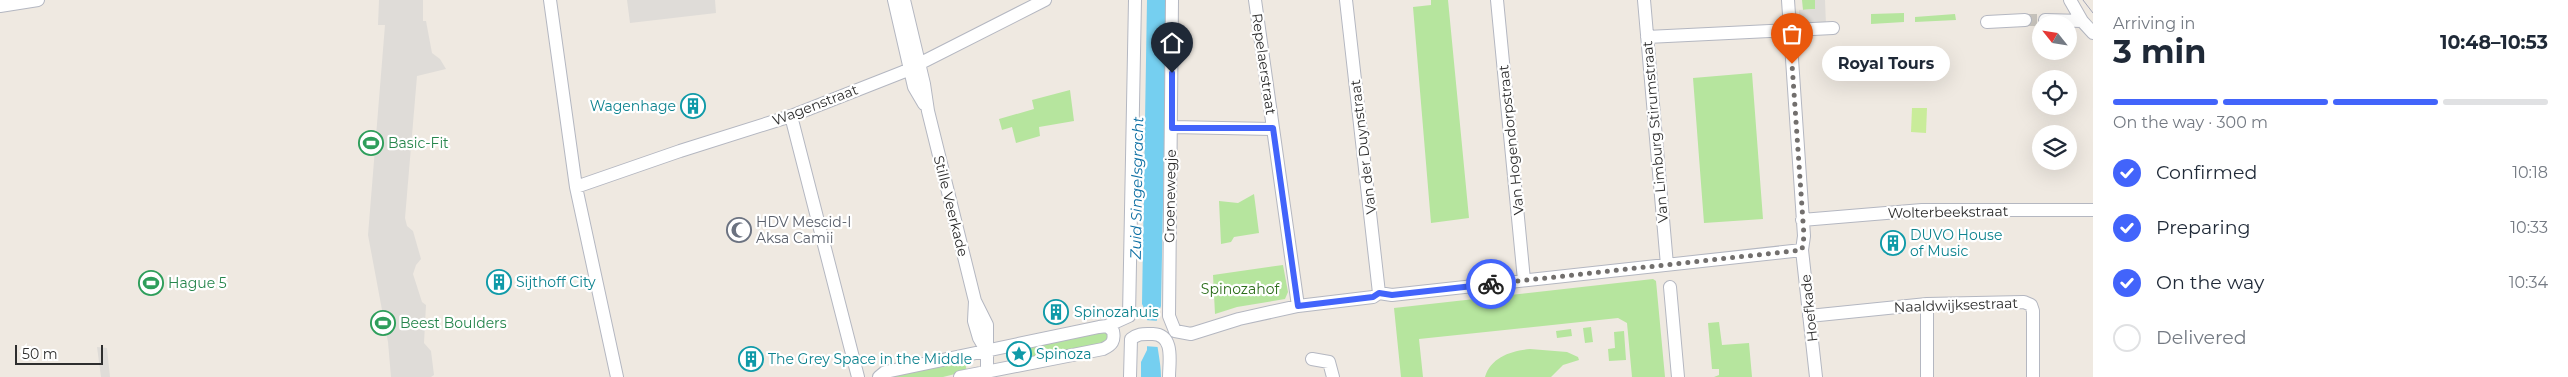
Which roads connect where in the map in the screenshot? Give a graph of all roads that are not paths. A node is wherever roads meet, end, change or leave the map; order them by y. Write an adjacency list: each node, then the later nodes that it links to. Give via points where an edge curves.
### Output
1 (38, 0): 14 (street)
2 (550, 0): 27 (street)
3 (894, 0): 23 (street)
4 (904, 0): 23 (street)
5 (1045, 0): 23 (street, Wagenstraat)
6 (1135, 0): 38 (street, via 1130,316)
7 (1172, 0): 25 (street, Groenewegje)
8 (1255, 0): 26 (street, Repelaerstraat)
9 (1346, 0): 34 (street, Van der Duynstraat)
10 (1497, 0): 32 (street, Van Hogendorpstraat)
11 (1644, 0): 22 (street, Van Limburg Stirumstraat)
12 (1788, 0): 20 (street, Hoefkade)
13 (2070, 0): 17 (street)
14 (0, 6)
15 (2025, 20): 18 (street)
16 (2078, 21): 17 (street)
17 (2082, 21): 21 (street)
18 (1987, 22)
19 (1833, 28): 20 (street)
20 (1790, 30): 22 (street); 29 (street, Hoefkade)
21 (2093, 33)
22 (1647, 38): 31 (street, Van Limburg Stirumstraat)
23 (914, 66): 24 (street, Wagenstraat); 39 (street, Stille Veerkade, via 914,87 928,111 975,301 986,320 989,336)
24 (791, 116): 27 (street, Wagenstraat); 43 (street)
25 (1172, 128): 26 (street); 36 (street, Groenewegje, via 1169,316 1175,330 1191,334)
26 (1273, 128): 36 (street, Repelaerstraat)
27 (576, 187): 42 (street)
28 (2093, 210): 29 (street, Wolterbeekstraat, via 1922,210)
29 (1802, 220): 30 (street, Hoefkade)
30 (1802, 250): 31 (street); 37 (street, Hoefkade)
31 (1666, 265): 32 (street)
32 (1524, 280): 34 (street, via 1392,295)
33 (1670, 287): 49 (street)
34 (1379, 293): 36 (street, via 1373,297)
35 (1928, 304): 37 (street, Naaldwijksestraat); 51 (street); 52 (street, Naaldwijksestraat, via 2024,302 2031,305)
36 (1298, 306)
37 (1809, 316): 50 (street, Hoefkade)
38 (1107, 326): 39 (street); 41 (street, via 1113,331 1114,340 1104,349)
39 (986, 350): 41 (street, Stille Veerkade); 44 (street, via 885,372)
40 (1312, 359): 48 (street, via 1329,362)
41 (987, 372): 45 (street)
42 (617, 377)
43 (858, 377)
44 (878, 377)
45 (960, 377)
46 (1130, 377): 47 (street, via 1131,339 1139,334 1158,334 1169,345)
47 (1169, 377)
48 (1333, 377)
49 (1678, 377)
50 (1816, 377)
51 (1927, 377)
52 (2033, 377)

